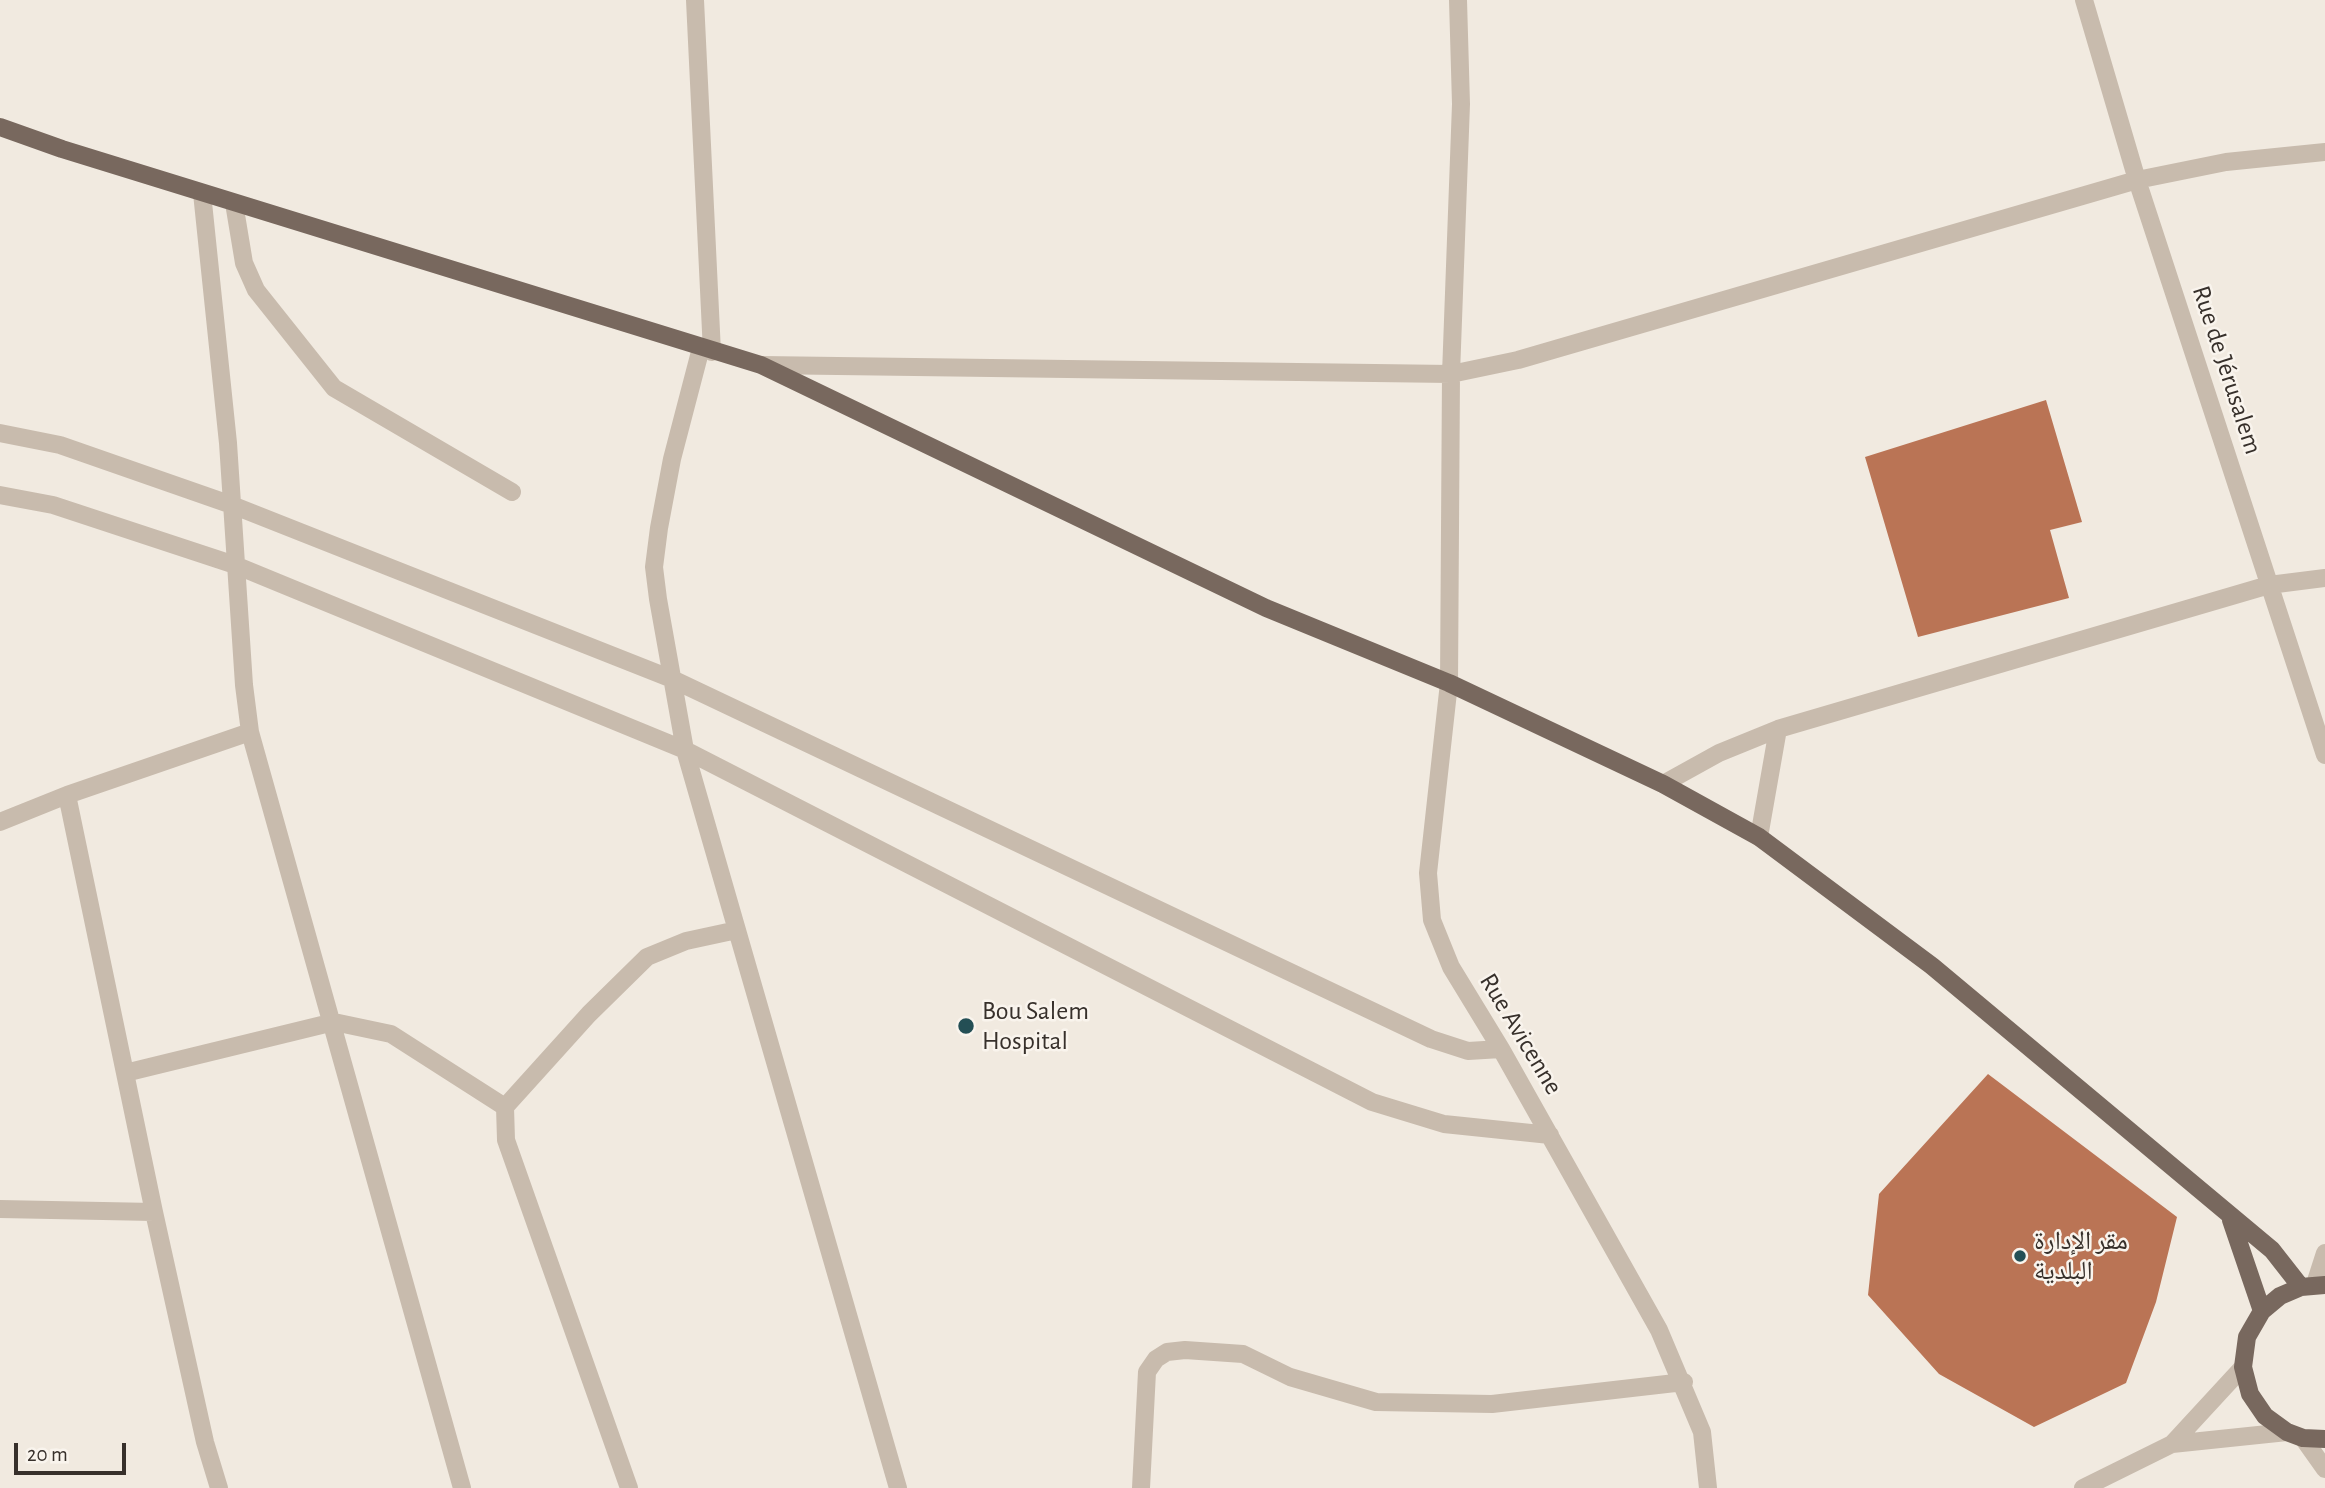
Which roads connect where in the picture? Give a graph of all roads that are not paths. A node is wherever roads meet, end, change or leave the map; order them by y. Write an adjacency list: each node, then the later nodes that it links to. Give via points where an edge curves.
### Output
1 (695, 0): 9 (street)
2 (1458, 0): 11 (street, Rue Avicenne, via 1461,104)
3 (2084, 0): 6 (street, Rue de Jérusalem)
4 (0, 127): 7 (main road)
5 (2325, 152): 6 (street, via 2226,162)
6 (2137, 180): 11 (street, via 1518,360); 18 (street, Rue de Jérusalem)
7 (202, 193): 8 (main road); 15 (street)
8 (234, 203): 9 (main road); 13 (street, via 244,263 256,290 334,388)
9 (706, 350): 10 (main road); 19 (street, via 672,459 654,566)
10 (761, 365): 11 (street); 20 (main road, via 1254,602)
11 (1451, 374): 20 (street, Rue Avicenne)
12 (0, 433): 15 (street, via 60,445)
13 (512, 492)
14 (0, 495): 16 (street, via 52,505)
15 (232, 505): 16 (street); 19 (street)
16 (236, 565): 22 (street); 23 (street)
17 (2325, 578): 18 (street)
18 (2269, 585): 21 (street); 24 (street, Rue de Jérusalem)
19 (672, 679): 23 (street); 31 (street, via 1431,1039 1468,1051)
20 (1449, 683): 25 (main road); 31 (street, Rue Avicenne, via 1429,873 1433,920 1451,967)
21 (1778, 729): 25 (street); 28 (street)
22 (250, 732): 26 (street); 30 (street)
23 (685, 750): 29 (street); 34 (street, via 1373,1102 1444,1124)
24 (2325, 755)
25 (1663, 784): 28 (main road)
26 (67, 795): 27 (street); 32 (street)
27 (0, 822)
28 (1759, 837): 37 (main road, via 1932,966)
29 (737, 930): 33 (street, via 685,941 647,957); 50 (street)
30 (334, 1022): 32 (street); 33 (street, via 391,1034); 48 (street)
31 (1501, 1049): 34 (street, Rue Avicenne)
32 (125, 1073): 36 (street)
33 (505, 1107): 49 (street, via 506,1140)
34 (1550, 1135): 42 (street, Rue Avicenne)
35 (0, 1209): 36 (street)
36 (154, 1212): 47 (street)
37 (2231, 1220): 39 (main road); 40 (main road)
38 (2325, 1253): 39 (street)
39 (2314, 1285): 40 (main road, via 2280,1296)
40 (2262, 1311): 41 (main road, via 2248,1337)
41 (2243, 1367): 43 (main road, via 2250,1394 2264,1416); 45 (street)
42 (1684, 1382): 51 (street, via 1492,1404 1376,1402 1290,1377 1243,1354 1167,1352 1147,1372); 52 (street, Rue Avicenne, via 1702,1432)
43 (2295, 1435): 44 (main road); 45 (street); 46 (street)
44 (2325, 1439)
45 (2172, 1444): 53 (street)
46 (2325, 1469)
47 (219, 1488)
48 (462, 1488)
49 (629, 1488)
50 (898, 1488)
51 (1141, 1488)
52 (1708, 1488)
53 (2083, 1488)

